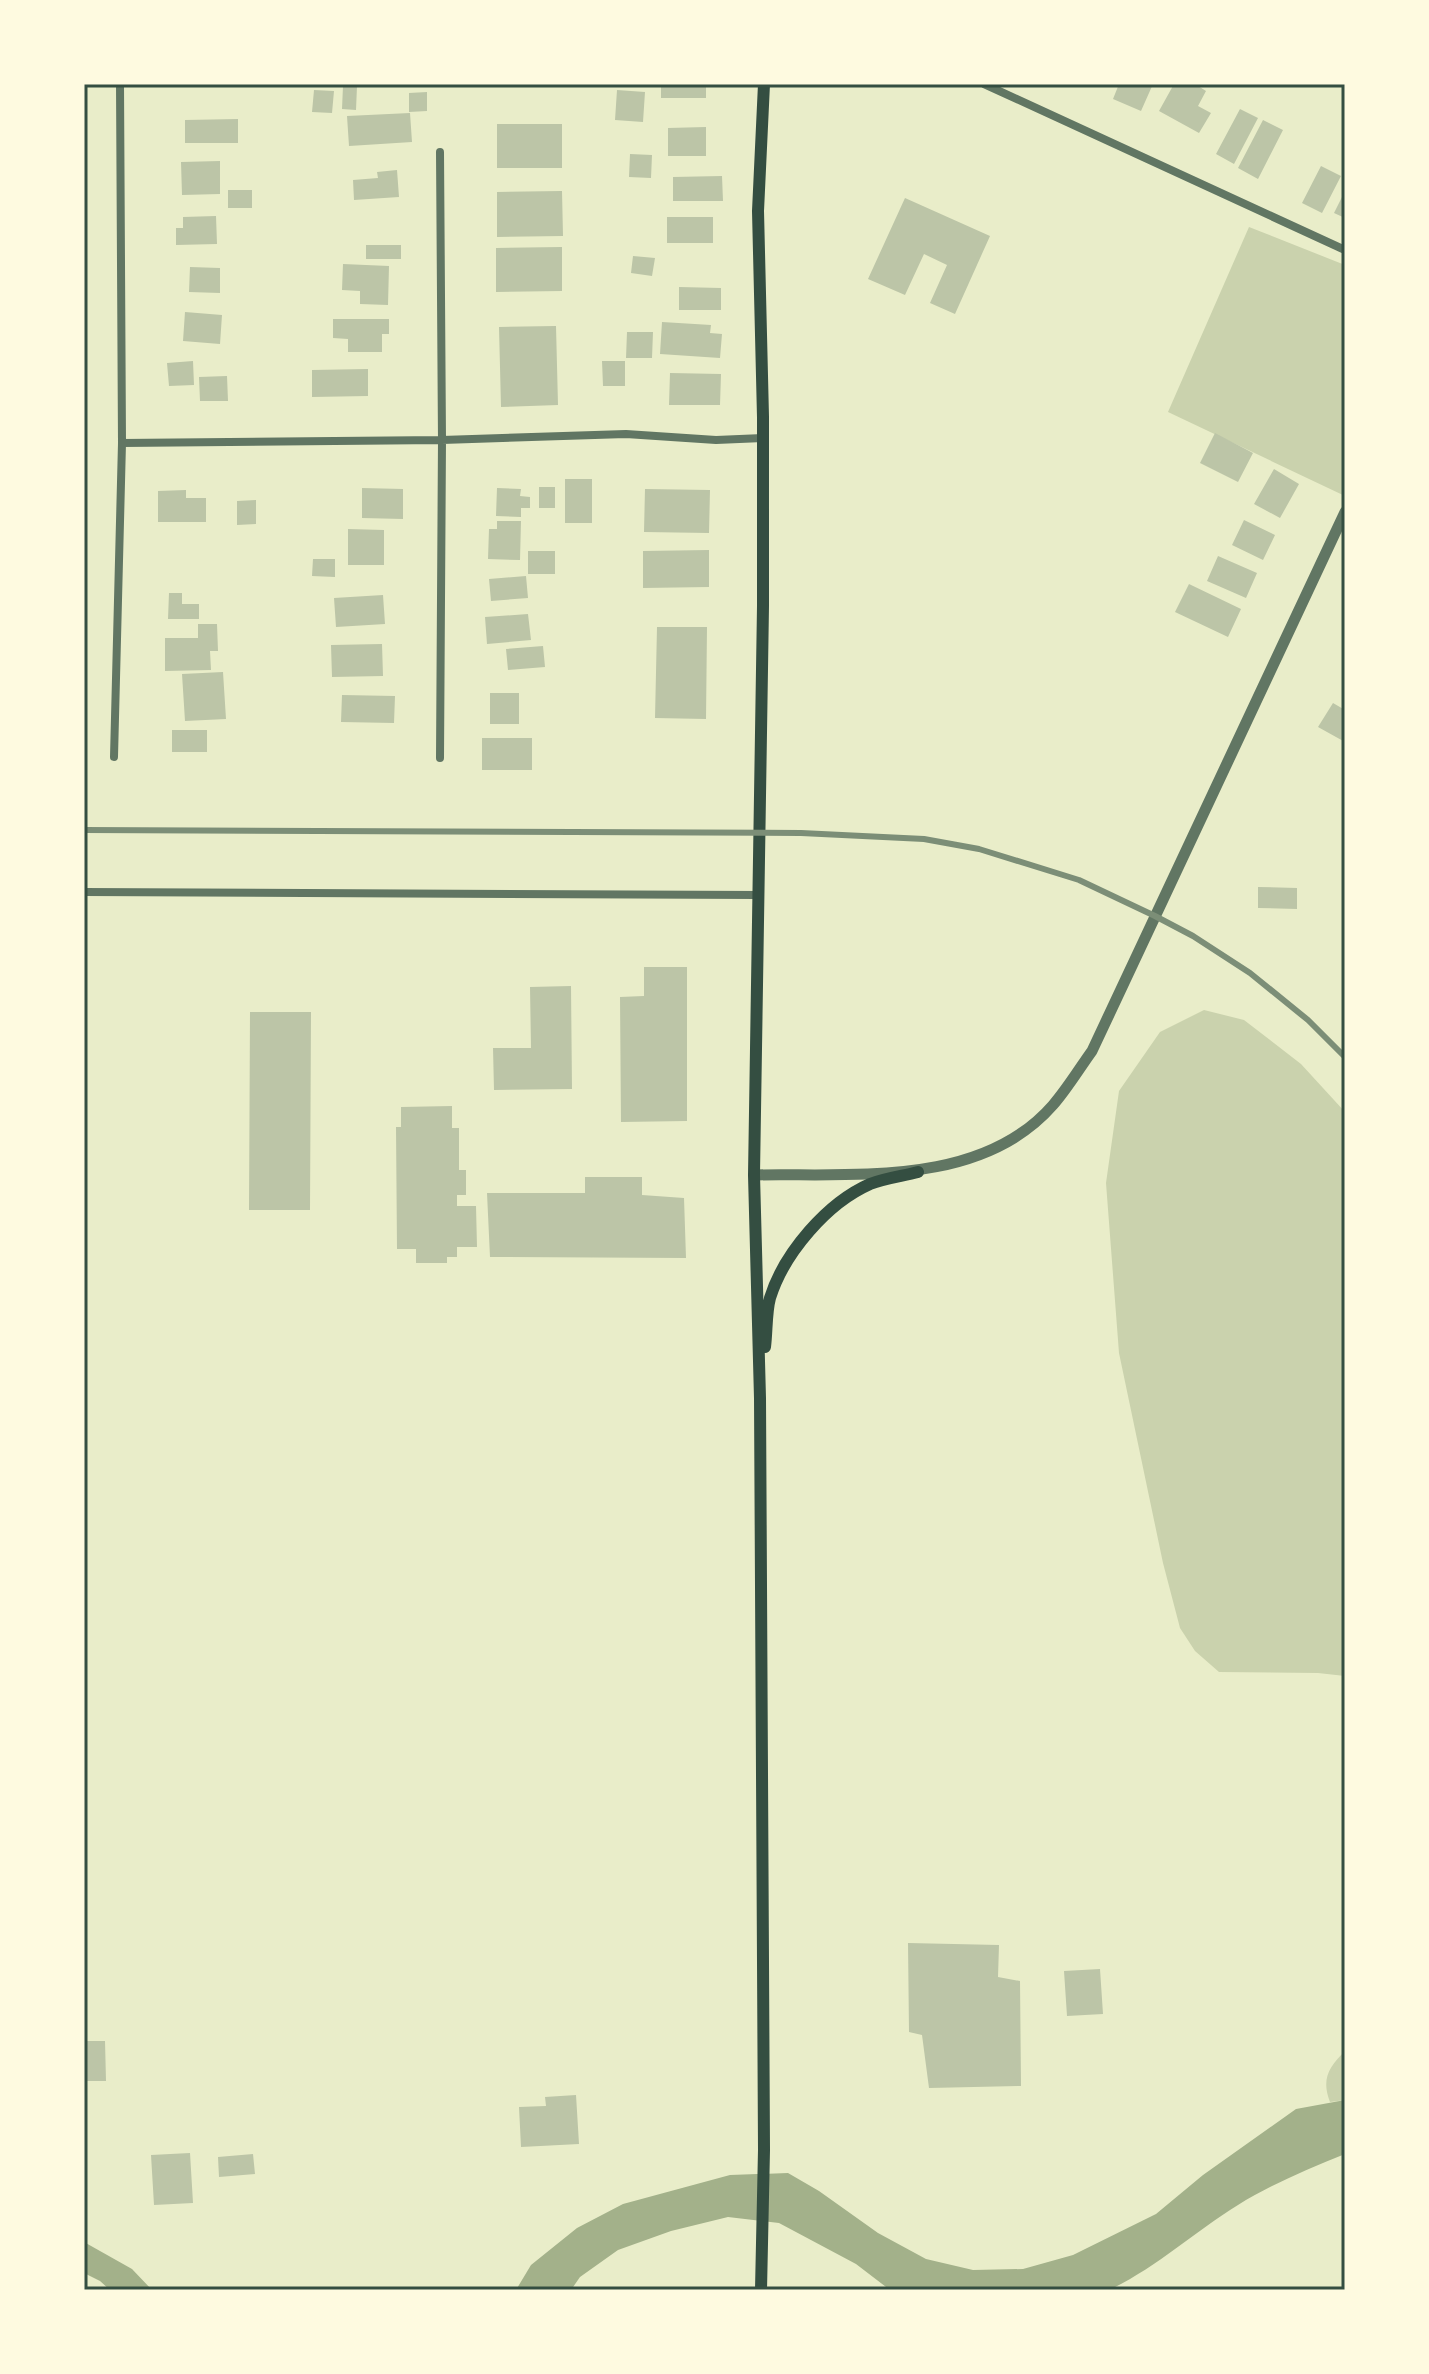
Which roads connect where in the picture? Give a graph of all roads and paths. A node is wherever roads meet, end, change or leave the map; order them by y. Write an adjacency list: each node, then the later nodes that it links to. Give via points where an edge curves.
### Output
1 (120, 84): 8 (street)
2 (764, 84): 6 (main road, via 758,211)
3 (984, 84): 5 (street)
4 (440, 152): 7 (street)
5 (1345, 250)
6 (763, 438): 7 (street, via 626,434); 13 (main road)
7 (442, 440): 8 (street); 11 (street)
8 (122, 443): 10 (street)
9 (1345, 512): 14 (street, via 1092,1051 1052,1106 1029,1127 986,1152)
10 (114, 757)
11 (440, 758)
12 (84, 892): 13 (street)
13 (758, 895): 15 (main road)
14 (918, 1172): 15 (street); 16 (main road, via 870,1184 837,1205 796,1250 770,1300)
15 (754, 1175): 16 (main road)
16 (760, 1398): 17 (main road)
17 (761, 2290)

